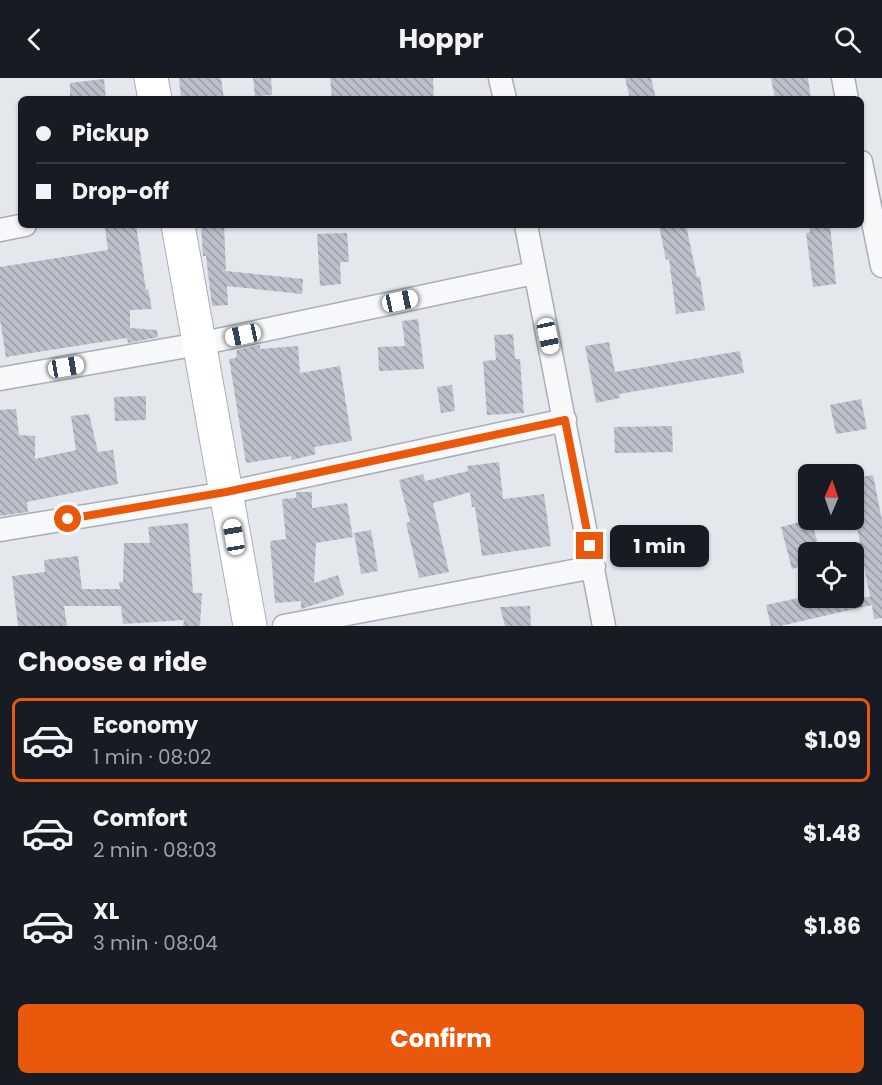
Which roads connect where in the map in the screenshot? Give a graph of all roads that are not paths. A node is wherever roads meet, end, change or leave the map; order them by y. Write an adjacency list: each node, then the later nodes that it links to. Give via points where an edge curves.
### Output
1 (151, 78): 4 (street)
2 (500, 78): 5 (street)
3 (843, 78): 6 (street)
4 (154, 96)
5 (504, 96)
6 (846, 96)
7 (869, 172): 12 (street)
8 (18, 227): 11 (street)
9 (179, 228): 14 (street)
10 (526, 228): 13 (street)
11 (0, 230)
12 (882, 266)
13 (534, 273): 14 (street); 16 (street)
14 (198, 344): 15 (street); 17 (street)
15 (0, 379)
16 (565, 420): 17 (street); 19 (street)
17 (226, 492): 18 (street); 20 (street)
18 (0, 530)
19 (594, 567): 21 (street); 22 (street)
20 (250, 626)
21 (284, 626)
22 (604, 626)

